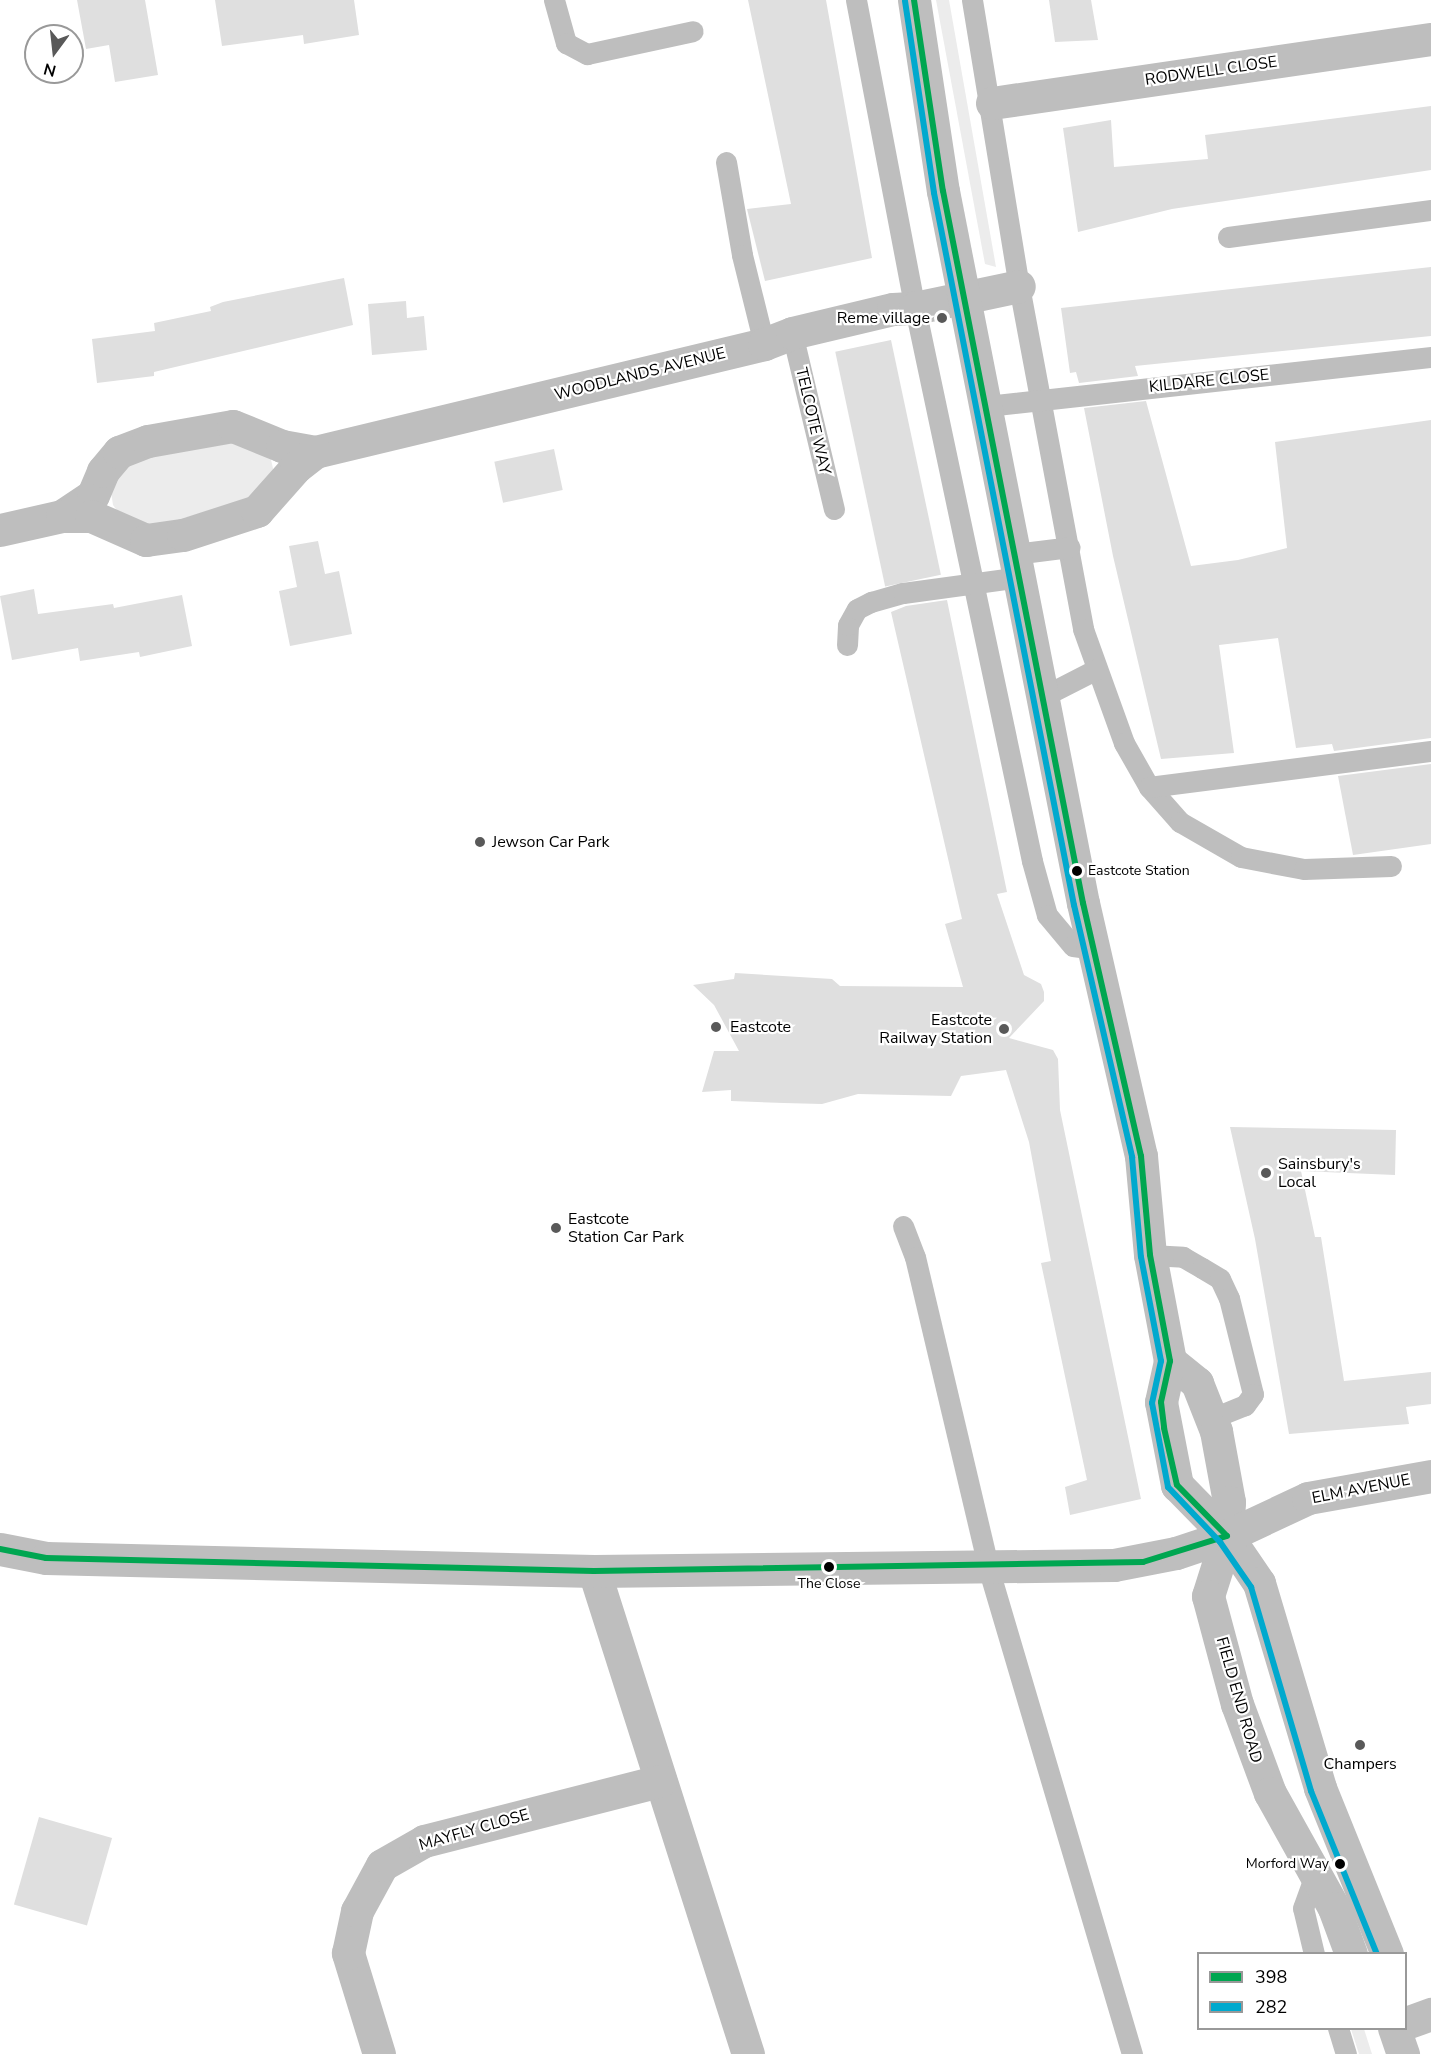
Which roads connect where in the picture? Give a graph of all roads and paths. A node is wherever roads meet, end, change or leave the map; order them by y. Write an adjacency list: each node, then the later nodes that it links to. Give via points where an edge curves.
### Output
1 (554, 0): 5 (lane, via 566,43 587,54)
2 (856, 0): 13 (lane)
3 (914, 0): 12 (street, via 941,180)
4 (972, 0): 7 (lane)
5 (693, 31)
6 (1431, 39): 7 (street, RODWELL CLOSE)
7 (992, 103): 11 (lane)
8 (726, 162): 14 (lane, TELCOTE WAY, via 742,255)
9 (1431, 210): 10 (lane)
10 (1228, 237)
11 (1019, 285): 12 (street, WOODLANDS AVENUE); 16 (lane)
12 (964, 296): 13 (street, WOODLANDS AVENUE); 17 (street)
13 (915, 308): 14 (street, WOODLANDS AVENUE, via 893,309); 24 (lane)
14 (778, 339): 18 (street, WOODLANDS AVENUE); 19 (lane, TELCOTE WAY)
15 (1431, 357): 16 (lane, KILDARE CLOSE)
16 (1040, 399): 17 (lane, KILDARE CLOSE); 22 (lane)
17 (987, 406): 23 (street)
18 (315, 452): 20 (street, WOODLANDS AVENUE, via 296,467 257,512 183,535 146,540 91,516); 20 (street, WOODLANDS AVENUE, via 282,446 233,426 148,441 118,452 103,471 93,495)
19 (834, 509)
20 (62, 516): 21 (street, WOODLANDS AVENUE)
21 (0, 530)
22 (1070, 547): 23 (lane); 26 (lane, via 1083,629)
23 (1017, 566): 24 (lane); 27 (street)
24 (975, 584): 25 (lane, via 903,593 857,609 848,625); 31 (lane, via 1032,861 1047,915 1073,946)
25 (847, 645)
26 (1097, 669): 27 (lane); 29 (lane, via 1125,743)
27 (1044, 696): 31 (street)
28 (1431, 751): 29 (lane)
29 (1149, 787): 30 (lane, via 1180,822 1241,857 1304,869)
30 (1391, 866)
31 (1094, 949): 33 (street, via 1141,1156)
32 (903, 1226): 39 (lane, via 915,1257)
33 (1150, 1255): 34 (street); 35 (lane, via 1183,1257 1220,1280 1229,1298 1253,1394 1245,1405)
34 (1170, 1361): 35 (street, FIELD END ROAD, via 1197,1383); 37 (street, via 1161,1402 1177,1485)
35 (1213, 1418): 37 (street, FIELD END ROAD, via 1229,1503)
36 (1431, 1476): 37 (street, ELM AVENUE, via 1308,1498)
37 (1227, 1536): 39 (street, ELM AVENUE, via 1143,1562); 42 (street, FIELD END ROAD, via 1208,1596 1259,1768); 45 (street, via 1259,1582 1317,1778)
38 (0, 1549): 40 (street, ELM AVENUE, via 46,1558)
39 (988, 1567): 40 (street, ELM AVENUE); 52 (lane)
40 (594, 1570): 41 (street)
41 (660, 1781): 50 (street, MAYFLY CLOSE, via 424,1841 382,1864 357,1911 348,1953); 51 (street)
42 (1315, 1875): 43 (lane, via 1303,1908); 44 (street, FIELD END ROAD, via 1334,1908)
43 (1314, 1952)
44 (1351, 1952)
45 (1387, 1952)
46 (1431, 2014): 47 (street)
47 (1407, 2023)
48 (1339, 2030): 53 (lane)
49 (1395, 2030): 54 (street)
50 (378, 2054)
51 (748, 2054)
52 (1132, 2054)
53 (1347, 2054)
54 (1402, 2054)

